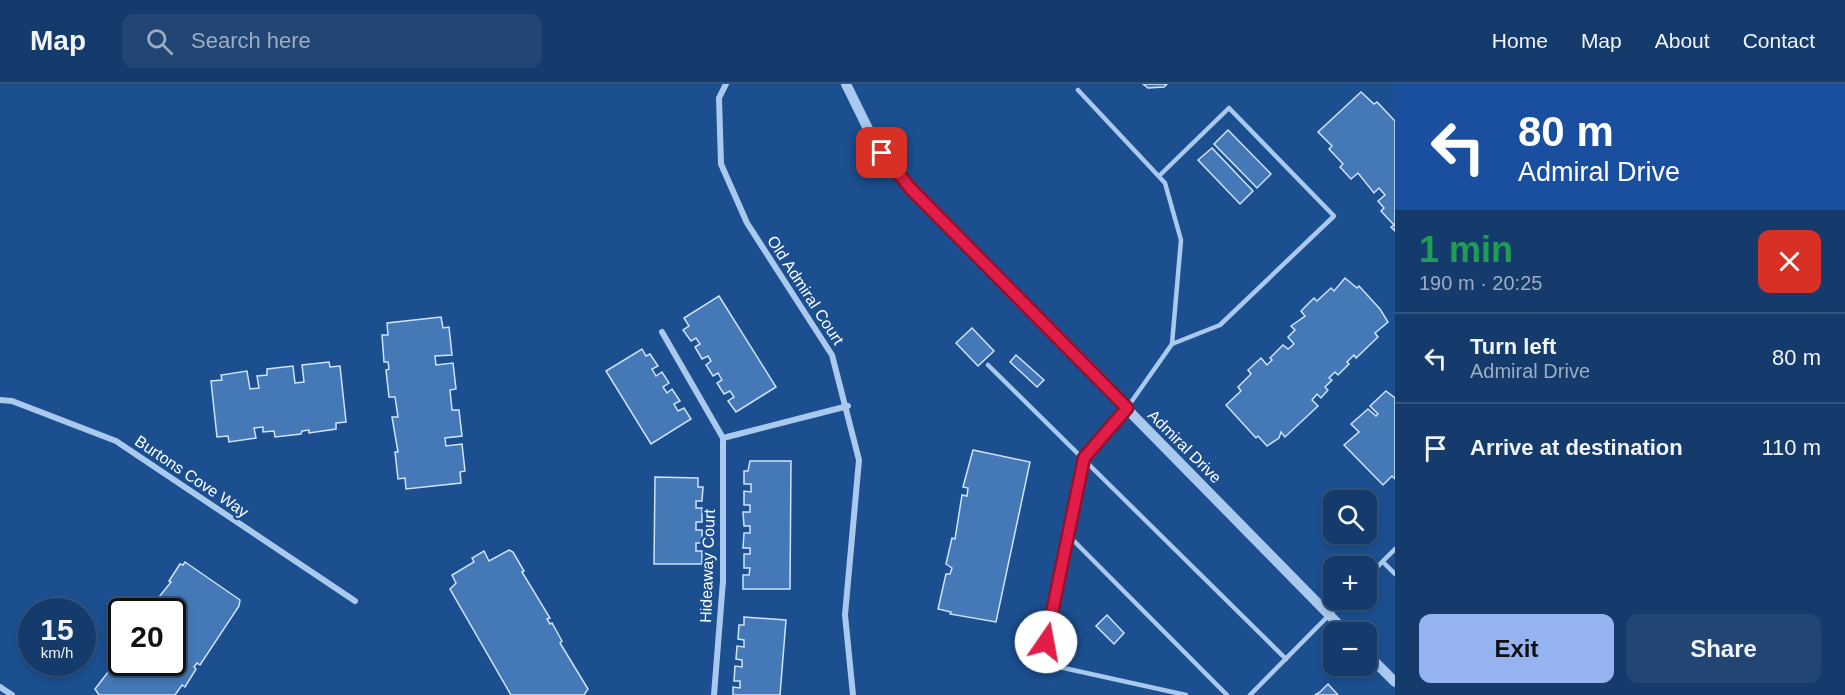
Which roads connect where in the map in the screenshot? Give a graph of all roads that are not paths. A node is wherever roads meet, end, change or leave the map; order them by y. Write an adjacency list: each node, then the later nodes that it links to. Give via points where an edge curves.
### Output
1 (726, 84): 9 (street, Old Admiral Court, via 719,98 721,164 747,223 832,354)
2 (846, 84): 10 (street, Admiral Drive, via 874,141 910,188)
3 (1078, 90): 4 (lane)
4 (1159, 176): 6 (lane, via 1165,183 1181,240); 6 (lane, via 1229,108 1334,216 1220,325)
5 (662, 332): 11 (street, Hideaway Court)
6 (1172, 344): 10 (lane)
7 (988, 365): 12 (lane)
8 (0, 400): 18 (street, Burtons Cove Way, via 12,401 116,441)
9 (848, 406): 11 (street); 28 (street, Old Admiral Court, via 859,460 845,615)
10 (1127, 408): 12 (lane); 20 (street, Admiral Drive)
11 (723, 438): 27 (street, Hideaway Court, via 723,581)
12 (1084, 458): 13 (lane); 22 (lane)
13 (1068, 535): 29 (lane, via 1041,663); 30 (lane)
14 (1395, 549): 15 (lane)
15 (1383, 562): 16 (lane); 17 (lane)
16 (1377, 568)
17 (1395, 574)
18 (355, 601)
19 (1334, 610): 20 (lane)
20 (1329, 615): 21 (street, Admiral Drive); 22 (lane)
21 (1336, 622)
22 (1286, 659): 31 (lane)
23 (1377, 664): 24 (street)
24 (1395, 682)
25 (0, 687): 26 (street)
26 (12, 695)
27 (714, 695)
28 (852, 695)
29 (1186, 695)
30 (1227, 695)
31 (1250, 695)

